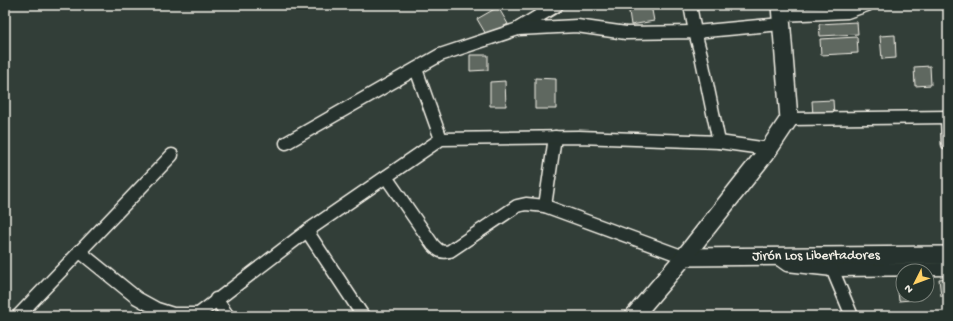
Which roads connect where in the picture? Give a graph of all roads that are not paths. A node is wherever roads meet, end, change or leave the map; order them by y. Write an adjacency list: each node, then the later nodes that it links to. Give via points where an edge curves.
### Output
1 (557, 5): 5 (street)
2 (690, 5): 6 (street)
3 (867, 5): 4 (street, via 847,12)
4 (781, 15): 6 (street); 9 (street)
5 (518, 29): 6 (street, via 577,26 626,33); 7 (street, via 440,55)
6 (695, 32): 12 (street)
7 (416, 69): 11 (street); 13 (street)
8 (947, 117): 9 (street); 14 (street)
9 (789, 120): 15 (street)
10 (555, 137): 11 (street); 12 (street); 18 (street)
11 (441, 139): 17 (street)
12 (719, 142): 15 (street)
13 (286, 143)
14 (948, 144)
15 (769, 149): 22 (street)
16 (172, 155): 20 (street)
17 (386, 177): 18 (street, via 433,245 444,252 450,251 517,206); 19 (street)
18 (545, 206): 22 (street)
19 (307, 231): 25 (street); 29 (street)
20 (79, 252): 26 (street, via 137,298 157,309 173,314); 27 (street)
21 (948, 255): 23 (street, Jirón Los Libertadores)
22 (684, 257): 23 (street, Jirón Los Libertadores, via 772,255); 30 (street)
23 (830, 262): 24 (street); 31 (street)
24 (948, 269)
25 (216, 299): 26 (street); 28 (street)
26 (197, 315)
27 (18, 316)
28 (228, 316)
29 (363, 316)
30 (634, 316)
31 (852, 316)

